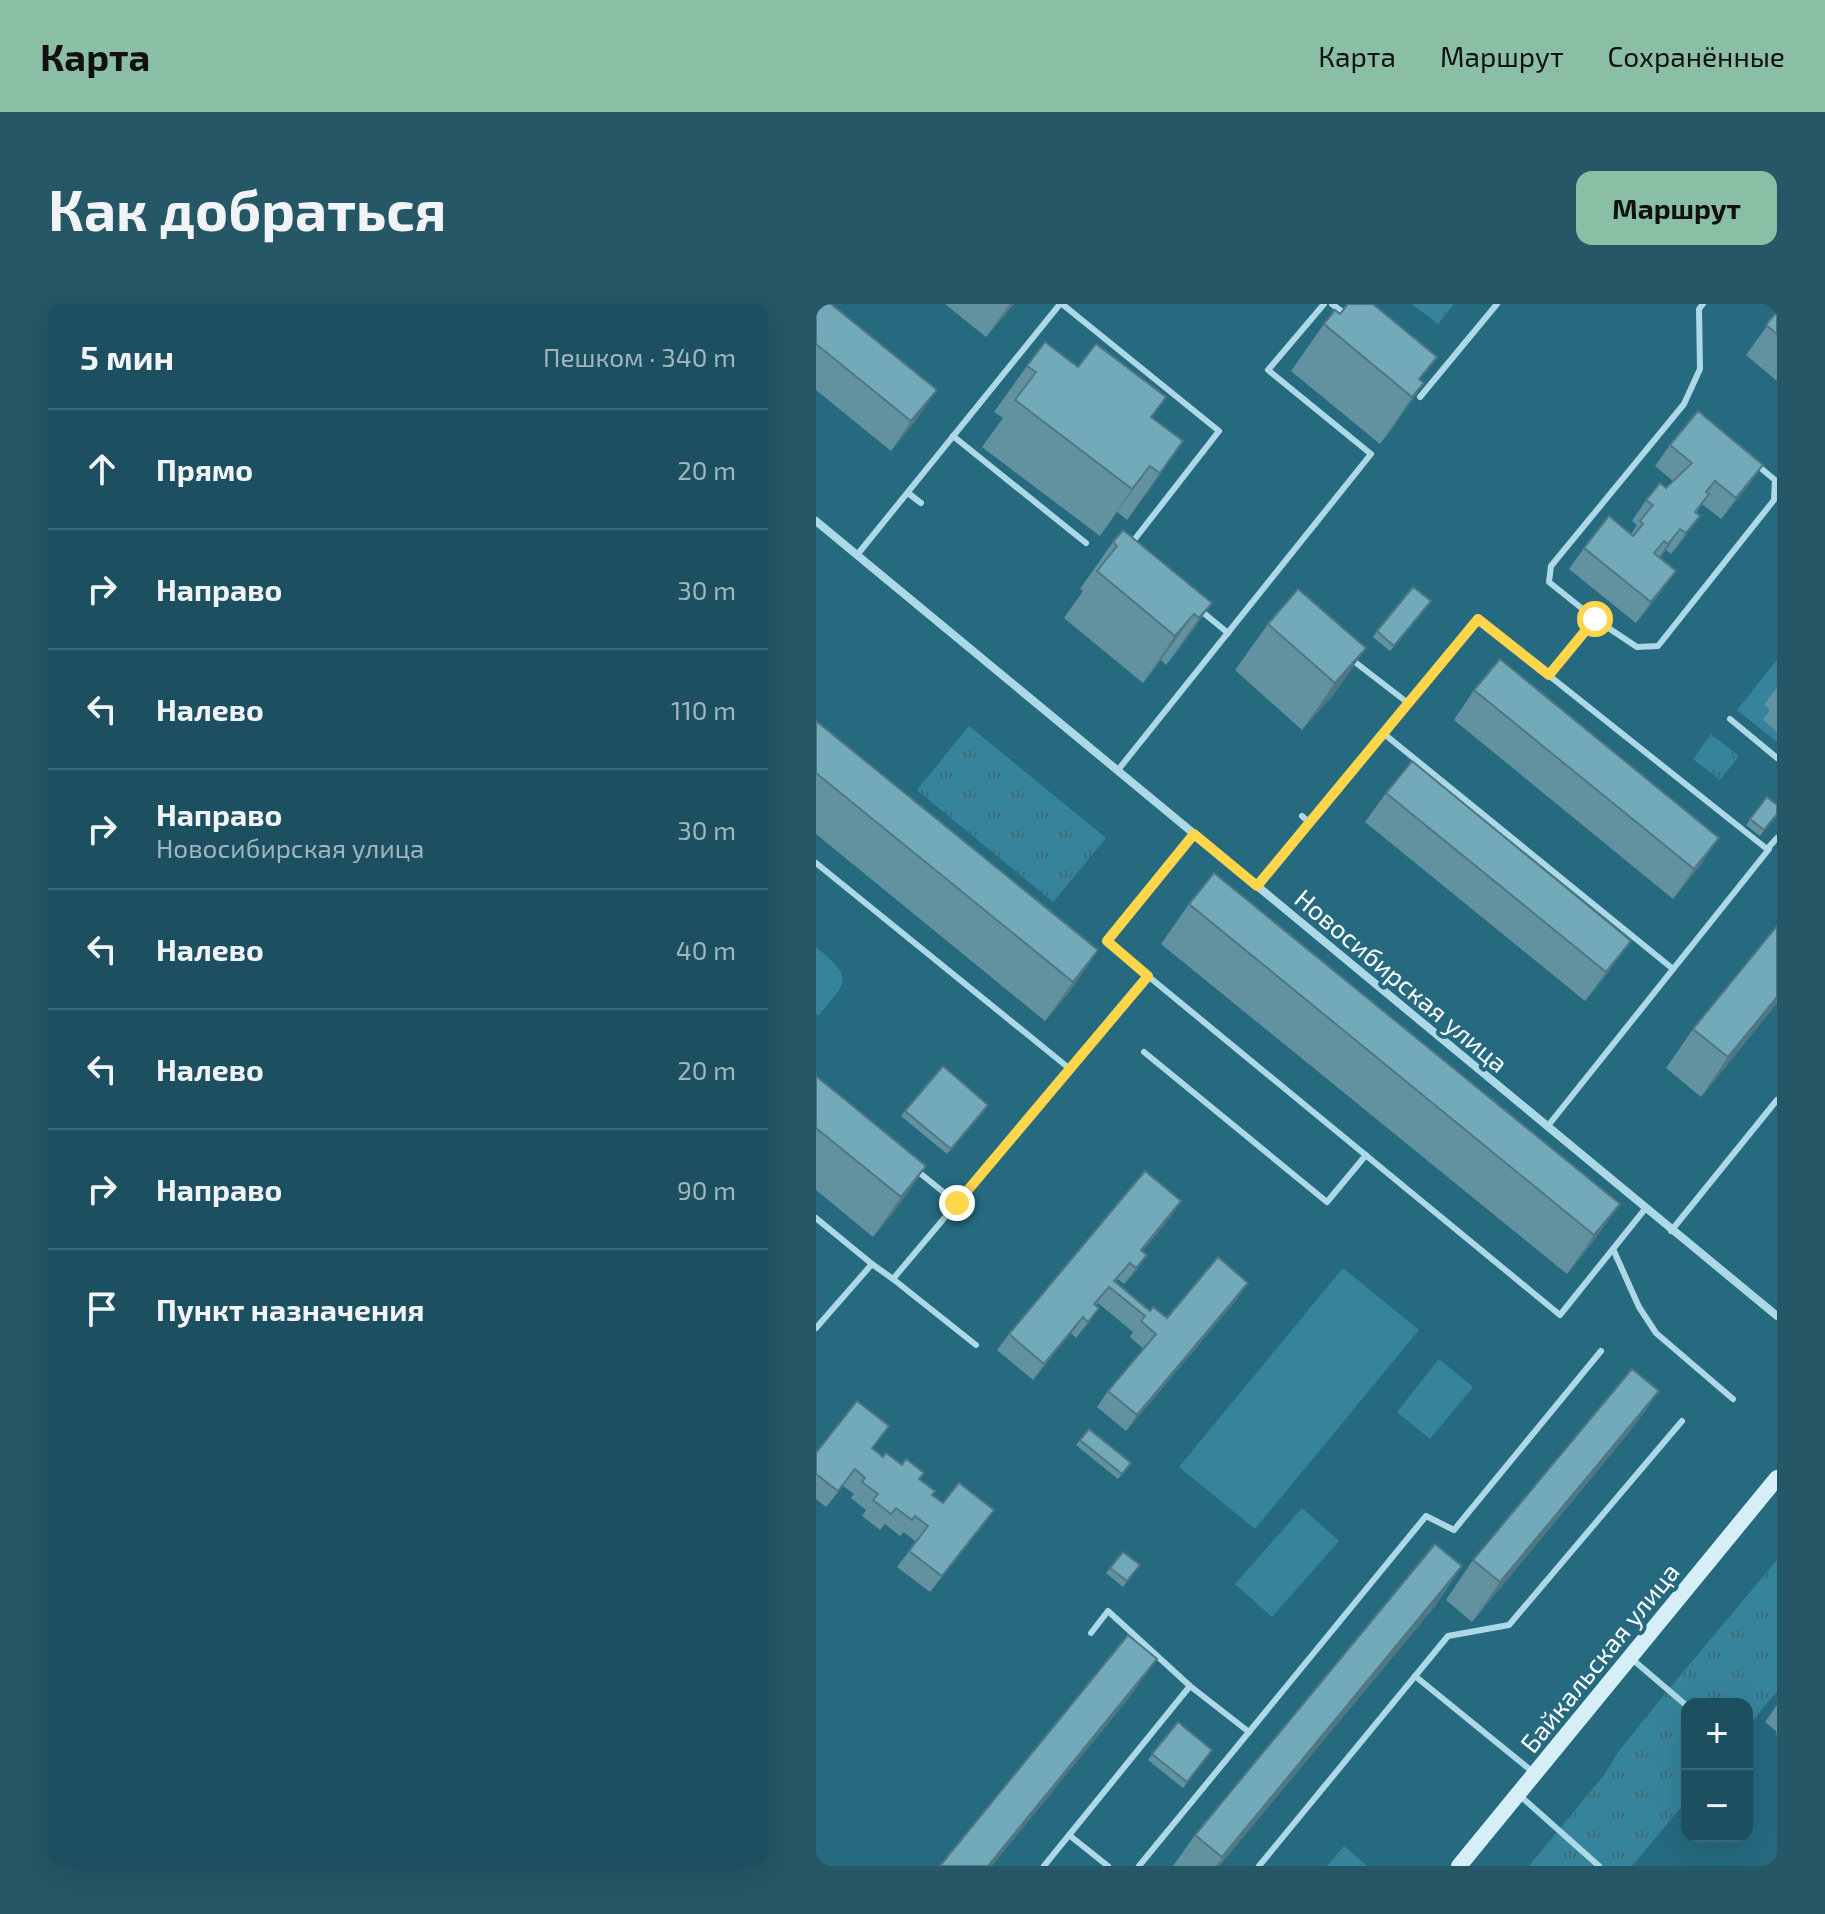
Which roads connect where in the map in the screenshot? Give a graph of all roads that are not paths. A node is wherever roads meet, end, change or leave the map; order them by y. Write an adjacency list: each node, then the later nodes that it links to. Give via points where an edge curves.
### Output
1 (1061, 304): 10 (lane); 16 (lane, via 1219,431)
2 (1324, 304): 20 (lane, via 1268,370 1371,454)
3 (1332, 304): 6 (lane)
4 (1497, 304): 7 (lane)
5 (1703, 304): 8 (lane, via 1700,369)
6 (1353, 321)
7 (1420, 397)
8 (1684, 404): 9 (lane); 19 (lane, via 1551,566 1549,582)
9 (1695, 414)
10 (953, 436): 12 (lane); 15 (lane)
11 (1752, 461): 19 (lane, via 1775,480 1774,500 1658,646 1637,647)
12 (908, 493): 13 (lane); 17 (lane)
13 (921, 503)
14 (816, 521): 17 (street, Новосибирская улица)
15 (1086, 543)
16 (1126, 551)
17 (857, 555): 27 (street, Новосибирская улица)
18 (1194, 606): 20 (lane)
19 (1595, 619): 22 (lane)
20 (1228, 633): 27 (lane)
21 (1350, 658): 23 (lane)
22 (1549, 675): 23 (lane, via 1478,619); 32 (lane)
23 (1408, 703): 25 (lane)
24 (1730, 719): 26 (lane)
25 (1383, 733): 29 (lane); 35 (lane)
26 (1777, 758)
27 (1118, 770): 30 (street, Новосибирская улица)
28 (1302, 816): 29 (lane)
29 (1310, 823): 34 (lane)
30 (1194, 834): 34 (street, Новосибирская улица); 36 (lane, via 1107,941)
31 (1777, 841): 32 (lane)
32 (1767, 849): 35 (lane)
33 (816, 863): 38 (lane)
34 (1257, 886): 40 (street, Новосибирская улица)
35 (1673, 969): 40 (lane)
36 (1148, 976): 38 (lane); 41 (lane)
37 (1144, 1052): 41 (lane, via 1327,1202)
38 (1070, 1069): 43 (lane)
39 (1777, 1100): 46 (lane)
40 (1547, 1127): 44 (street, Новосибирская улица)
41 (1366, 1155): 47 (lane, via 1560,1315)
42 (910, 1165): 43 (lane)
43 (957, 1203): 49 (lane)
44 (1645, 1209): 46 (street, Новосибирская улица); 47 (lane)
45 (816, 1218): 48 (lane)
46 (1671, 1231): 50 (street, Новосибирская улица)
47 (1613, 1249): 54 (lane, via 1656,1333)
48 (872, 1264): 49 (lane); 51 (lane)
49 (893, 1279): 52 (lane)
50 (1777, 1316)
51 (816, 1328)
52 (976, 1345)
53 (1601, 1351): 63 (lane, via 1454,1530 1426,1516)
54 (1733, 1399)
55 (1682, 1421): 60 (lane, via 1509,1625 1448,1636)
56 (1777, 1478): 57 (street, Байкальская улица)
57 (1771, 1498): 59 (street, Байкальская улица)
58 (1091, 1633): 61 (lane, via 1108,1611)
59 (1630, 1657): 62 (lane); 64 (street, Байкальская улица)
60 (1415, 1676): 64 (lane); 70 (lane)
61 (1190, 1686): 63 (lane); 66 (lane)
62 (1681, 1701)
63 (1249, 1732): 69 (lane)
64 (1535, 1773): 65 (street, Байкальская улица)
65 (1518, 1794): 71 (street, Байкальская улица); 72 (lane)
66 (1069, 1835): 67 (lane); 68 (lane)
67 (1044, 1866)
68 (1108, 1866)
69 (1139, 1866)
70 (1259, 1866)
71 (1459, 1866)
72 (1599, 1866)

